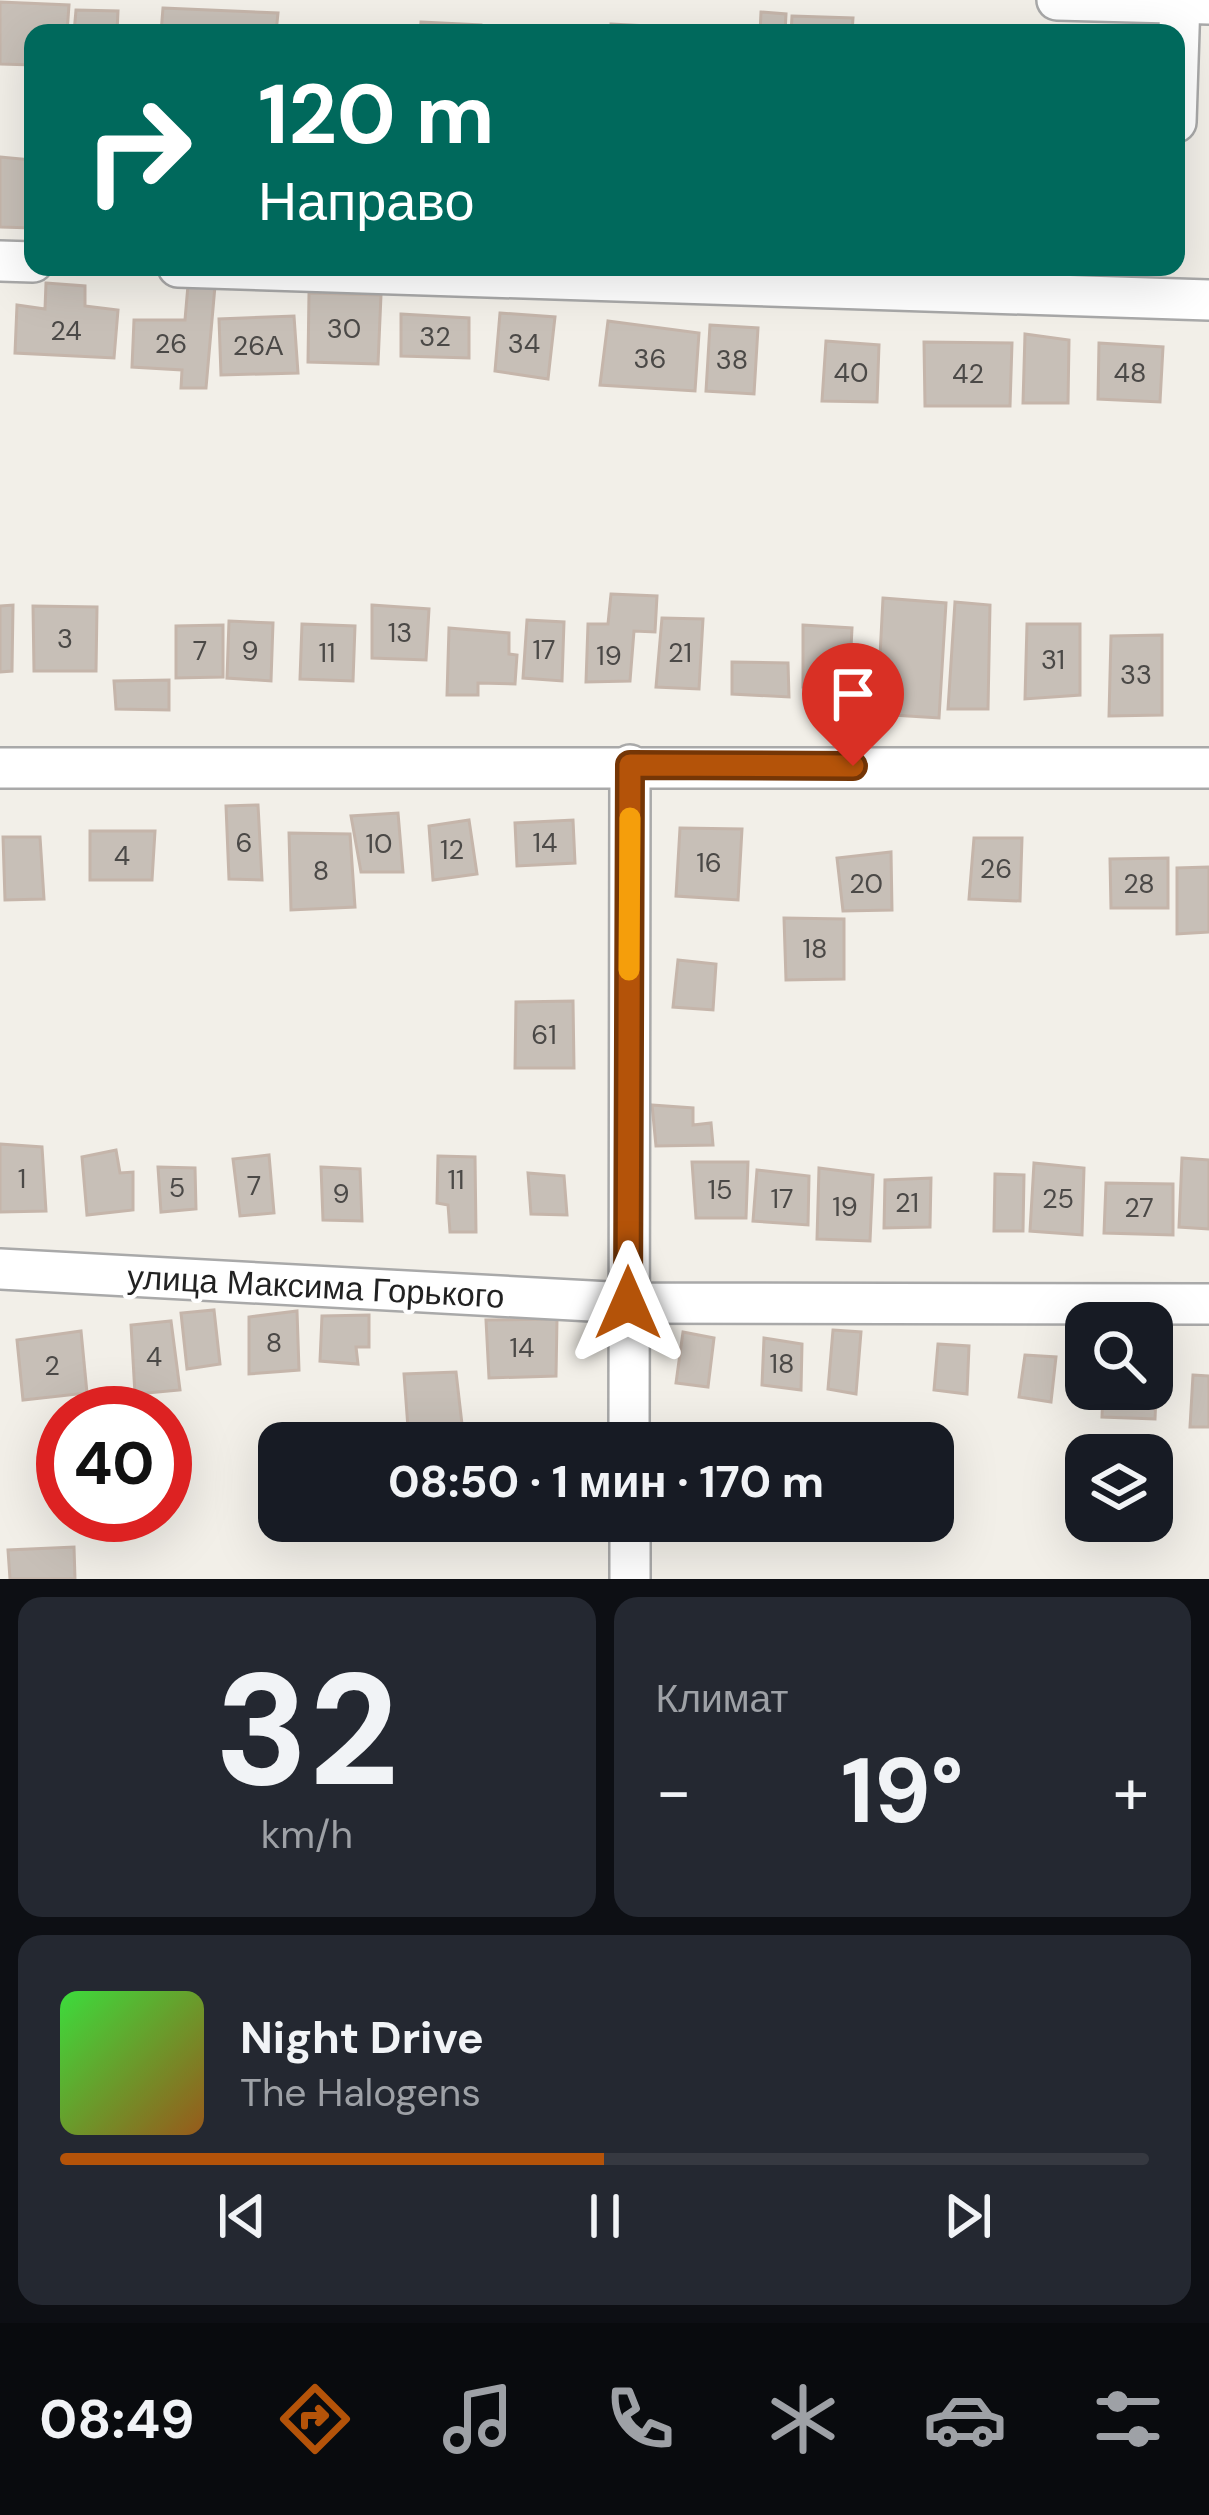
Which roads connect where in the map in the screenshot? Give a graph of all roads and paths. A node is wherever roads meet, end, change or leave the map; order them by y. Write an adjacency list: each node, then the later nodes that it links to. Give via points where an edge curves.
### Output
1 (1057, 0): 2 (street)
2 (1190, 2): 3 (street)
3 (1185, 45)
4 (609, 276): 5 (street)
5 (1183, 288)
6 (630, 765): 7 (street); 8 (street); 10 (street)
7 (1209, 767)
8 (0, 768)
9 (0, 1269): 10 (street, улица Максима Горького)
10 (628, 1303): 11 (street, улица Максима Горького); 12 (street)
11 (1209, 1304)
12 (629, 1422)
13 (630, 1542): 14 (street)
14 (630, 1579)

